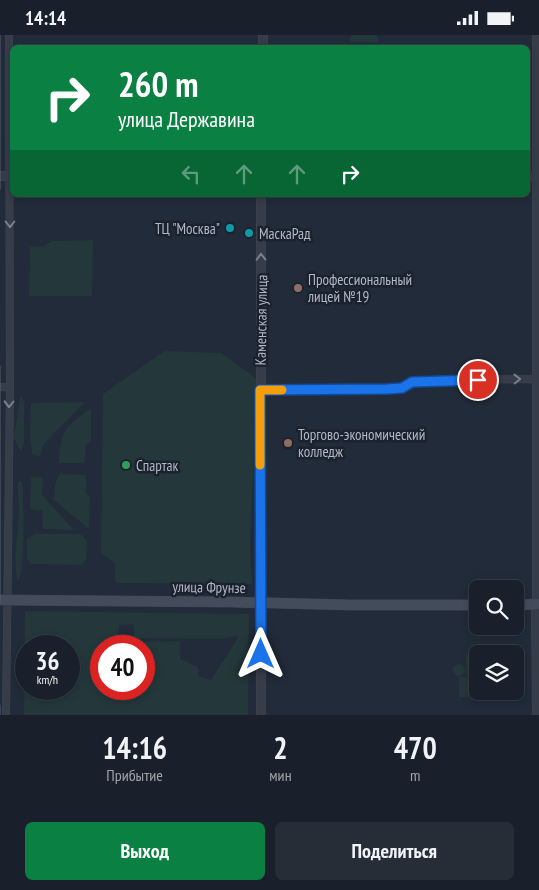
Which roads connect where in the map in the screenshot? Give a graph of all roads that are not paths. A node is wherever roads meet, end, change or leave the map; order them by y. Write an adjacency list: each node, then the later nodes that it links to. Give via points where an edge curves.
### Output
1 (9, 35): 3 (street)
2 (536, 35): 4 (street)
3 (10, 82)
4 (534, 177): 7 (street)
5 (12, 197): 10 (street, one-way to 10)
6 (261, 197): 11 (street, Каменская улица, one-way to 6)
7 (537, 284): 8 (street)
8 (536, 379): 11 (street, one-way to 8, via 341,391 402,388 412,382 439,380); 12 (street)
9 (0, 387): 10 (street)
10 (10, 387): 13 (street, one-way to 13)
11 (260, 390): 14 (street, Каменская улица)
12 (538, 400): 15 (street)
13 (3, 600): 14 (main road, улица Фрунзе); 18 (street)
14 (262, 603): 16 (main road, улица Фрунзе); 19 (street, Каменская улица)
15 (538, 604): 17 (main road); 20 (street)
16 (469, 605)
17 (524, 605)
18 (6, 715)
19 (260, 715)
20 (537, 715)

